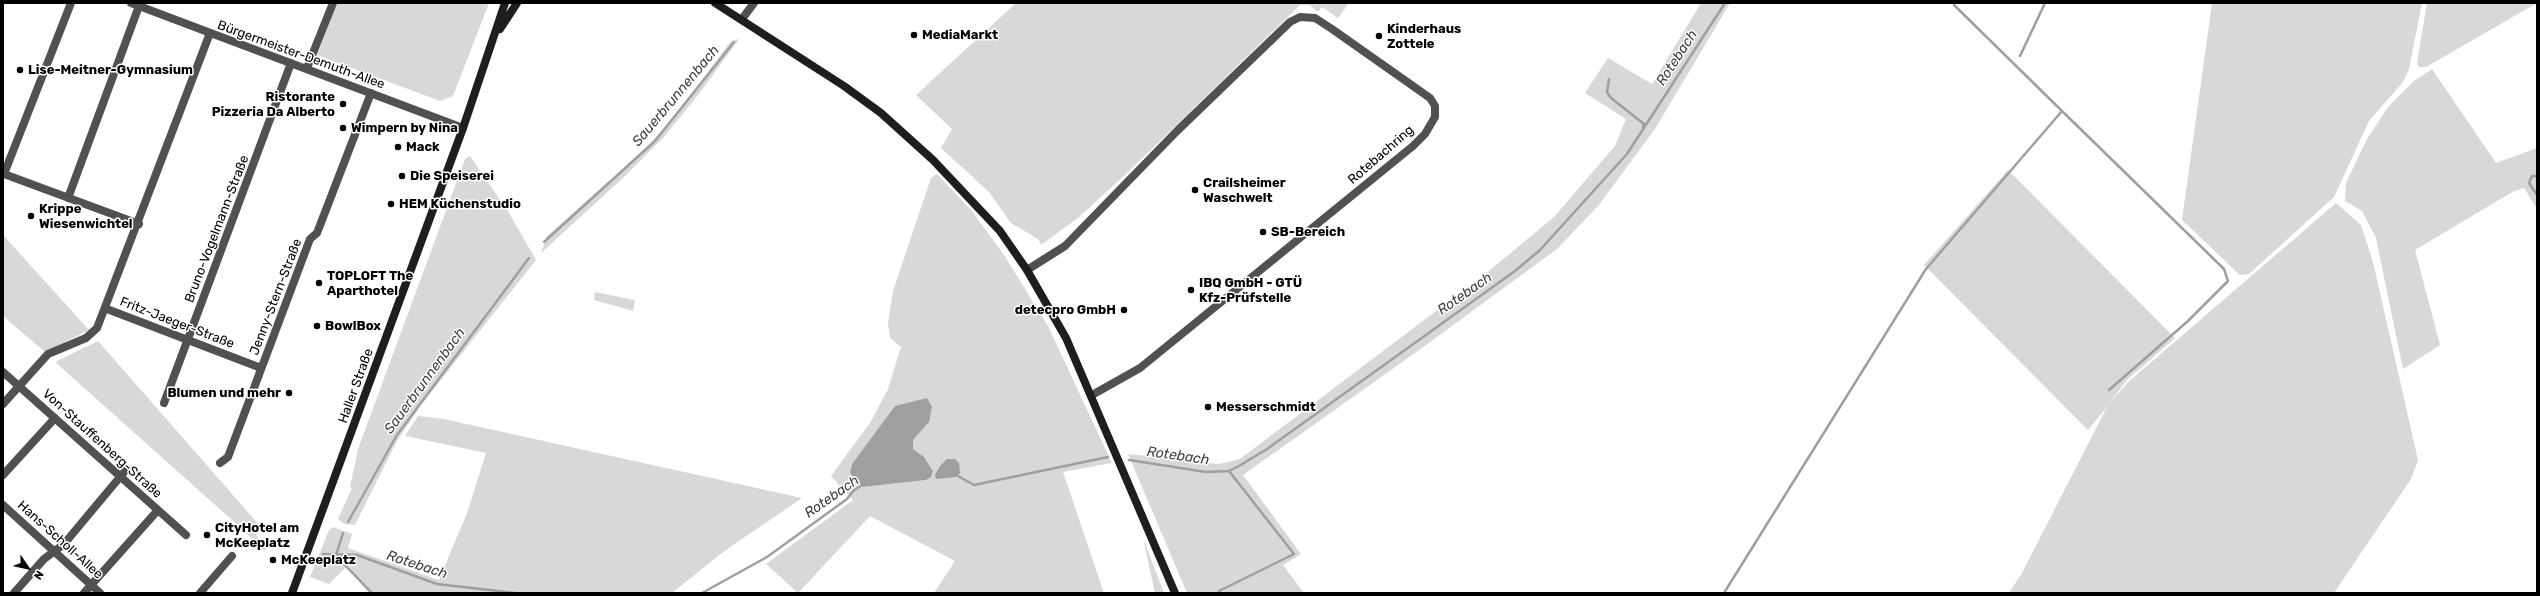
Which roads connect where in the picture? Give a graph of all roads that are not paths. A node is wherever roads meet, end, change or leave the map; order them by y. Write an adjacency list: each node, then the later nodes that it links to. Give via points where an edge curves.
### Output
1 (71, 3): 17 (street, via 4,174)
2 (332, 3): 14 (street)
3 (505, 3): 12 (main road, Haller Straße)
4 (511, 3): 10 (main road, Haller Straße)
5 (517, 3): 10 (main road)
6 (715, 3): 9 (main road)
7 (754, 3): 9 (street)
8 (135, 5): 11 (street, Bürgermeister-Demuth-Allee); 17 (street)
9 (742, 19): 19 (main road, via 844,86 907,136 980,208)
10 (500, 29): 12 (main road, Haller Straße)
11 (210, 33): 13 (street, Bürgermeister-Demuth-Allee); 18 (street)
12 (490, 51): 16 (main road, Haller Straße)
13 (292, 63): 14 (street, Bürgermeister-Demuth-Allee); 21 (street, Bruno-Vogelmann-Straße)
14 (307, 68): 15 (street, Bürgermeister-Demuth-Allee)
15 (371, 93): 16 (street, Bürgermeister-Demuth-Allee); 22 (street, Jenny-Stern-Straße, via 317,233 310,239)
16 (463, 128): 42 (main road, Haller Straße)
17 (68, 198): 18 (street)
18 (139, 224): 20 (street)
19 (1027, 270): 25 (main road, via 1066,338); 25 (street, Rotebachring, via 1064,246 1189,119 1290,22 1300,17 1314,18 1332,29 1430,98 1435,106 1435,118 1425,134 1413,146 1140,368)
20 (107, 309): 21 (street, Fritz-Jaeger-Straße); 24 (street, via 97,328 86,338 48,354)
21 (188, 340): 22 (street, Fritz-Jaeger-Straße); 26 (street, Bruno-Vogelmann-Straße)
22 (261, 368): 29 (street, Jenny-Stern-Straße, via 228,457)
23 (3, 372): 24 (street, Von-Stauffenberg-Straße)
24 (19, 386): 27 (street); 28 (street, Von-Stauffenberg-Straße)
25 (1092, 395): 43 (main road)
26 (164, 403)
27 (3, 404)
28 (55, 418): 30 (street, Von-Stauffenberg-Straße); 31 (street)
29 (220, 463)
30 (123, 474): 33 (street, Von-Stauffenberg-Straße); 35 (street, via 64,544)
31 (3, 475)
32 (3, 505): 35 (street, Hans-Scholl-Allee)
33 (158, 510): 34 (street, Von-Stauffenberg-Straße); 37 (street)
34 (186, 535)
35 (54, 552): 37 (street, Hans-Scholl-Allee); 38 (street, via 44,559)
36 (232, 556): 41 (street)
37 (91, 585): 39 (street); 40 (street, Hans-Scholl-Allee)
38 (14, 593)
39 (84, 593)
40 (100, 593)
41 (200, 593)
42 (292, 593)
43 (1175, 593)

